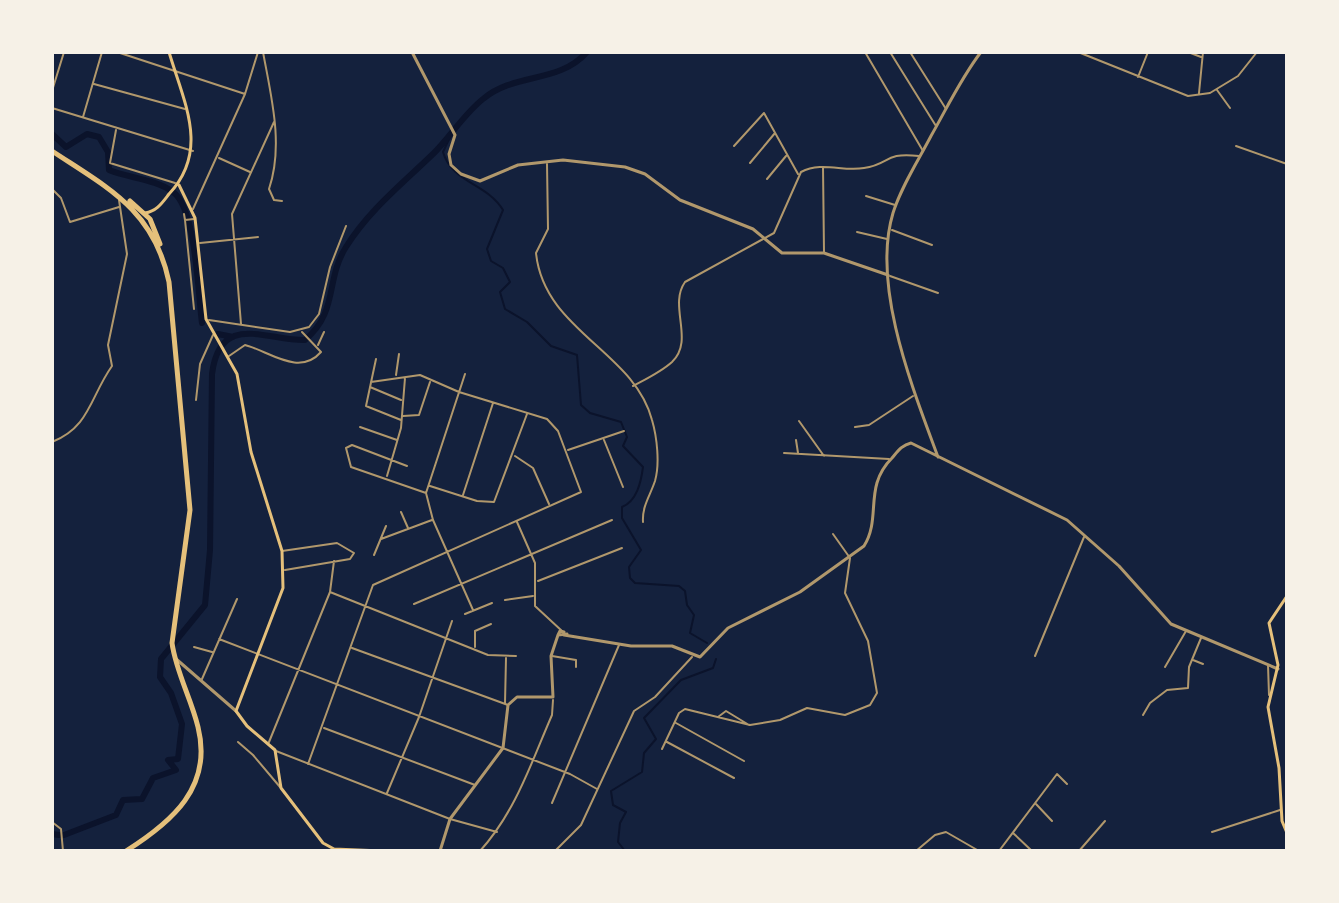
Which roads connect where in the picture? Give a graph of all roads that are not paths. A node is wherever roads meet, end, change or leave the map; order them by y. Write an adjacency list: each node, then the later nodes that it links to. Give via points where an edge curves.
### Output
1 (64, 52): 21 (street)
2 (102, 52): 23 (street)
3 (117, 52): 19 (street)
4 (169, 52): 19 (main road)
5 (258, 52): 26 (street)
6 (263, 52): 33 (street)
7 (420, 52): 17 (street)
8 (865, 52): 41 (street)
9 (890, 52): 34 (street)
10 (910, 52): 31 (street)
11 (981, 52): 31 (street)
12 (1078, 52): 22 (street)
13 (1148, 52): 22 (street)
14 (1188, 52): 18 (street)
15 (1203, 52): 18 (street)
16 (1257, 52): 24 (street, via 1245,71)
17 (413, 54): 45 (street, via 454,133 451,165 476,181 518,165)
18 (1201, 57): 27 (street)
19 (174, 69): 26 (street); 30 (main road)
20 (52, 71): 21 (street)
21 (57, 72): 25 (street)
22 (1138, 78): 27 (street, via 1185,96)
23 (94, 84): 30 (street); 32 (street)
24 (1217, 89): 27 (street); 29 (street)
25 (52, 91)
26 (245, 94): 44 (street)
27 (1199, 94)
28 (52, 108): 32 (street)
29 (1230, 108)
30 (185, 109): 40 (main road)
31 (946, 109): 34 (street)
32 (83, 118): 35 (street)
33 (274, 122): 49 (street); 57 (street, via 276,166 269,189 274,200)
34 (936, 127): 41 (street)
35 (117, 129): 40 (street); 52 (street, via 110,163)
36 (775, 133): 37 (street, via 761,113); 42 (street); 46 (street)
37 (734, 146)
38 (1236, 146): 47 (street)
39 (52, 151): 54 (highway)
40 (193, 151): 52 (main road)
41 (923, 151): 43 (street)
42 (788, 155): 50 (street); 51 (street)
43 (921, 156): 48 (street, via 897,154 860,169); 58 (street)
44 (217, 157): 49 (street); 60 (street)
45 (546, 163): 71 (street, via 600,163 642,172 673,197 747,226); 95 (street, via 548,229 536,253 541,273 567,321)
46 (750, 163)
47 (1287, 164)
48 (823, 166): 50 (street); 76 (street)
49 (251, 172): 73 (street, via 232,214)
50 (799, 174): 71 (street, via 782,219)
51 (767, 179)
52 (179, 185): 60 (main road); 61 (main road)
53 (52, 189): 59 (street, via 61,198 67,219 77,222)
54 (118, 195): 56 (highway); 59 (street)
55 (866, 196): 58 (street)
56 (125, 199): 62 (highway); 77 (highway)
57 (282, 201)
58 (896, 205): 68 (street)
59 (120, 207): 112 (street, via 127,254 108,345 112,366 84,422)
60 (193, 209): 64 (main road)
61 (153, 212): 62 (main road); 66 (main road)
62 (145, 213): 66 (highway)
63 (184, 214): 65 (street)
64 (195, 218): 65 (street); 74 (main road)
65 (185, 220): 80 (street)
66 (153, 224): 77 (highway)
67 (346, 226): 83 (street, via 319,314)
68 (890, 229): 72 (street); 75 (street)
69 (857, 232): 72 (street)
70 (258, 237): 73 (street)
71 (766, 239): 76 (street, via 782,253); 95 (street, via 685,282 679,300 678,353 670,364)
72 (889, 239): 78 (street)
73 (234, 240): 74 (street); 82 (street)
74 (198, 243): 81 (main road)
75 (932, 245)
76 (824, 253): 78 (street)
77 (165, 260): 172 (highway, via 190,510)
78 (888, 275): 79 (street); 98 (street, via 901,353)
79 (938, 293)
80 (194, 309)
81 (206, 319): 82 (street); 85 (main road)
82 (241, 325): 83 (street)
83 (301, 331): 86 (street)
84 (324, 332): 86 (street)
85 (213, 335): 88 (main road); 99 (street, via 200,364)
86 (317, 346): 88 (street, via 320,354 308,361 278,361 245,345)
87 (399, 354): 91 (street)
88 (228, 355): 141 (main road)
89 (376, 359): 94 (street)
90 (465, 374): 97 (street)
91 (395, 376): 92 (street); 94 (street)
92 (406, 376): 93 (street); 100 (street)
93 (431, 380): 97 (street); 103 (street, via 419,415)
94 (371, 382): 96 (street)
95 (633, 386): 134 (street, via 652,418 656,456)
96 (369, 387): 100 (street); 104 (street, via 366,406)
97 (459, 392): 101 (street); 125 (street)
98 (915, 395): 107 (street, via 869,425); 120 (street)
99 (196, 400)
100 (402, 400): 103 (street)
101 (493, 402): 102 (street); 128 (street)
102 (527, 412): 114 (street, via 551,422); 117 (street)
103 (403, 416): 104 (street)
104 (402, 421): 111 (street)
105 (799, 421): 113 (street)
106 (360, 427): 111 (street)
107 (855, 427)
108 (624, 431): 109 (street)
109 (603, 438): 114 (street); 126 (street)
110 (796, 440): 116 (street)
111 (399, 441): 122 (street)
112 (52, 442)
113 (819, 450): 118 (street); 119 (street)
114 (567, 451): 129 (street, via 581,492)
115 (784, 453): 116 (street)
116 (799, 454): 118 (street)
117 (514, 456): 128 (street, via 494,502); 129 (street, via 533,468)
118 (816, 456): 119 (street)
119 (824, 457): 121 (street)
120 (938, 457): 121 (street, via 908,443); 138 (street, via 1053,512)
121 (890, 459): 145 (street, via 875,485 868,539)
122 (393, 460): 123 (street); 124 (street); 124 (street, via 352,445 346,448 351,467)
123 (407, 466)
124 (386, 478): 127 (street)
125 (428, 486): 127 (street); 128 (street)
126 (623, 487)
127 (426, 493): 131 (street)
128 (463, 495)
129 (550, 506): 133 (street)
130 (401, 512): 136 (street)
131 (433, 520): 136 (street); 142 (street)
132 (612, 520): 143 (street)
133 (517, 521): 142 (street); 143 (street)
134 (643, 522)
135 (386, 526): 139 (street)
136 (408, 529): 139 (street)
137 (833, 534): 145 (street)
138 (1084, 536): 162 (street, via 1123,570 1164,620); 177 (street)
139 (381, 539): 144 (street)
140 (622, 548): 148 (street)
141 (282, 551): 146 (street, via 337,543 354,553 350,559); 147 (main road)
142 (447, 551): 149 (street); 157 (street, via 376,582)
143 (532, 554): 148 (street); 149 (street)
144 (374, 555)
145 (850, 558): 178 (street, via 797,594 728,628 700,657); 199 (street, via 845,593 866,636 876,699 850,715 807,708)
146 (334, 561): 147 (street); 150 (street)
147 (285, 570): 173 (main road)
148 (536, 581): 151 (street)
149 (461, 584): 156 (street); 158 (street)
150 (330, 592): 157 (street); 185 (street)
151 (534, 596): 154 (street); 163 (street, via 538,611)
152 (1287, 596): 184 (main road, via 1269,623)
153 (237, 599): 166 (street)
154 (505, 600)
155 (492, 603): 158 (street)
156 (414, 604)
157 (366, 607): 164 (street); 169 (street)
158 (473, 610): 159 (street)
159 (465, 614)
160 (452, 621): 164 (street)
161 (491, 624): 170 (street, via 475,631)
162 (1186, 631): 165 (street); 183 (street)
163 (561, 634): 167 (street); 176 (street)
164 (447, 637): 170 (street); 186 (street)
165 (1202, 637): 179 (street); 181 (street)
166 (219, 639): 171 (street); 173 (street)
167 (620, 643): 178 (street, via 672,646); 211 (street)
168 (194, 647): 171 (street)
169 (351, 648): 186 (street); 188 (street)
170 (476, 648): 174 (street)
171 (213, 653): 187 (street)
172 (173, 654): 187 (street); 235 (highway, via 198,727 197,782 166,824)
173 (258, 656): 185 (street); 194 (main road)
174 (506, 656): 175 (street); 189 (street)
175 (516, 656)
176 (551, 656): 182 (street, via 576,660); 191 (street)
177 (1035, 656)
178 (692, 657): 218 (street, via 655,697 634,711)
179 (1192, 660): 180 (street); 195 (street, via 1188,688 1167,690)
180 (1203, 664)
181 (1268, 665): 184 (street); 190 (street)
182 (576, 667)
183 (1165, 667)
184 (1278, 669): 190 (main road)
185 (298, 671): 188 (street); 203 (street)
186 (431, 677): 193 (street); 196 (street)
187 (202, 680): 194 (street)
188 (337, 686): 196 (street); 200 (street)
189 (506, 689): 192 (street); 193 (street)
190 (1269, 695): 213 (main road)
191 (553, 697): 192 (street); 208 (street, via 552,715)
192 (513, 699): 193 (street)
193 (507, 704): 204 (street)
194 (236, 711): 203 (main road)
195 (1143, 715)
196 (419, 717): 204 (street); 207 (street)
197 (717, 718): 198 (street, via 685,709); 199 (street); 199 (street, via 726,711)
198 (675, 722): 201 (street); 209 (street)
199 (750, 725)
200 (323, 728): 207 (street); 210 (street)
201 (666, 741): 205 (street); 212 (street)
202 (238, 742): 217 (street)
203 (268, 743): 206 (main road)
204 (503, 748): 208 (street); 216 (street)
205 (662, 749)
206 (275, 750): 210 (street); 217 (main road)
207 (401, 756): 216 (street); 219 (street)
208 (532, 761): 211 (street); 227 (street)
209 (744, 761)
210 (308, 764): 219 (street)
211 (564, 773): 218 (street); 220 (street)
212 (734, 778)
213 (1279, 778): 214 (main road); 222 (main road)
214 (1287, 778)
215 (1067, 784): 221 (street, via 1057,774)
216 (476, 786): 223 (street)
217 (281, 788): 233 (main road)
218 (597, 789): 240 (street, via 581,825)
219 (386, 794): 223 (street)
220 (552, 803)
221 (1035, 803): 224 (street); 229 (street)
222 (1281, 810): 228 (street); 230 (main road)
223 (450, 819): 227 (street); 237 (street)
224 (1052, 821)
225 (1105, 821): 246 (street)
226 (52, 822): 234 (street, via 61,829)
227 (497, 832): 232 (street)
228 (1212, 832)
229 (1013, 833): 244 (street); 245 (street)
230 (1287, 833)
231 (968, 843): 241 (street, via 942,832); 242 (street); 243 (street)
232 (484, 847): 238 (street); 239 (street)
233 (333, 850): 236 (main road)
234 (63, 851)
235 (126, 851)
236 (382, 851)
237 (440, 851)
238 (480, 851)
239 (489, 851)
240 (555, 851)
241 (916, 851)
242 (963, 851)
243 (979, 851)
244 (999, 851)
245 (1032, 851)
246 (1079, 851)

